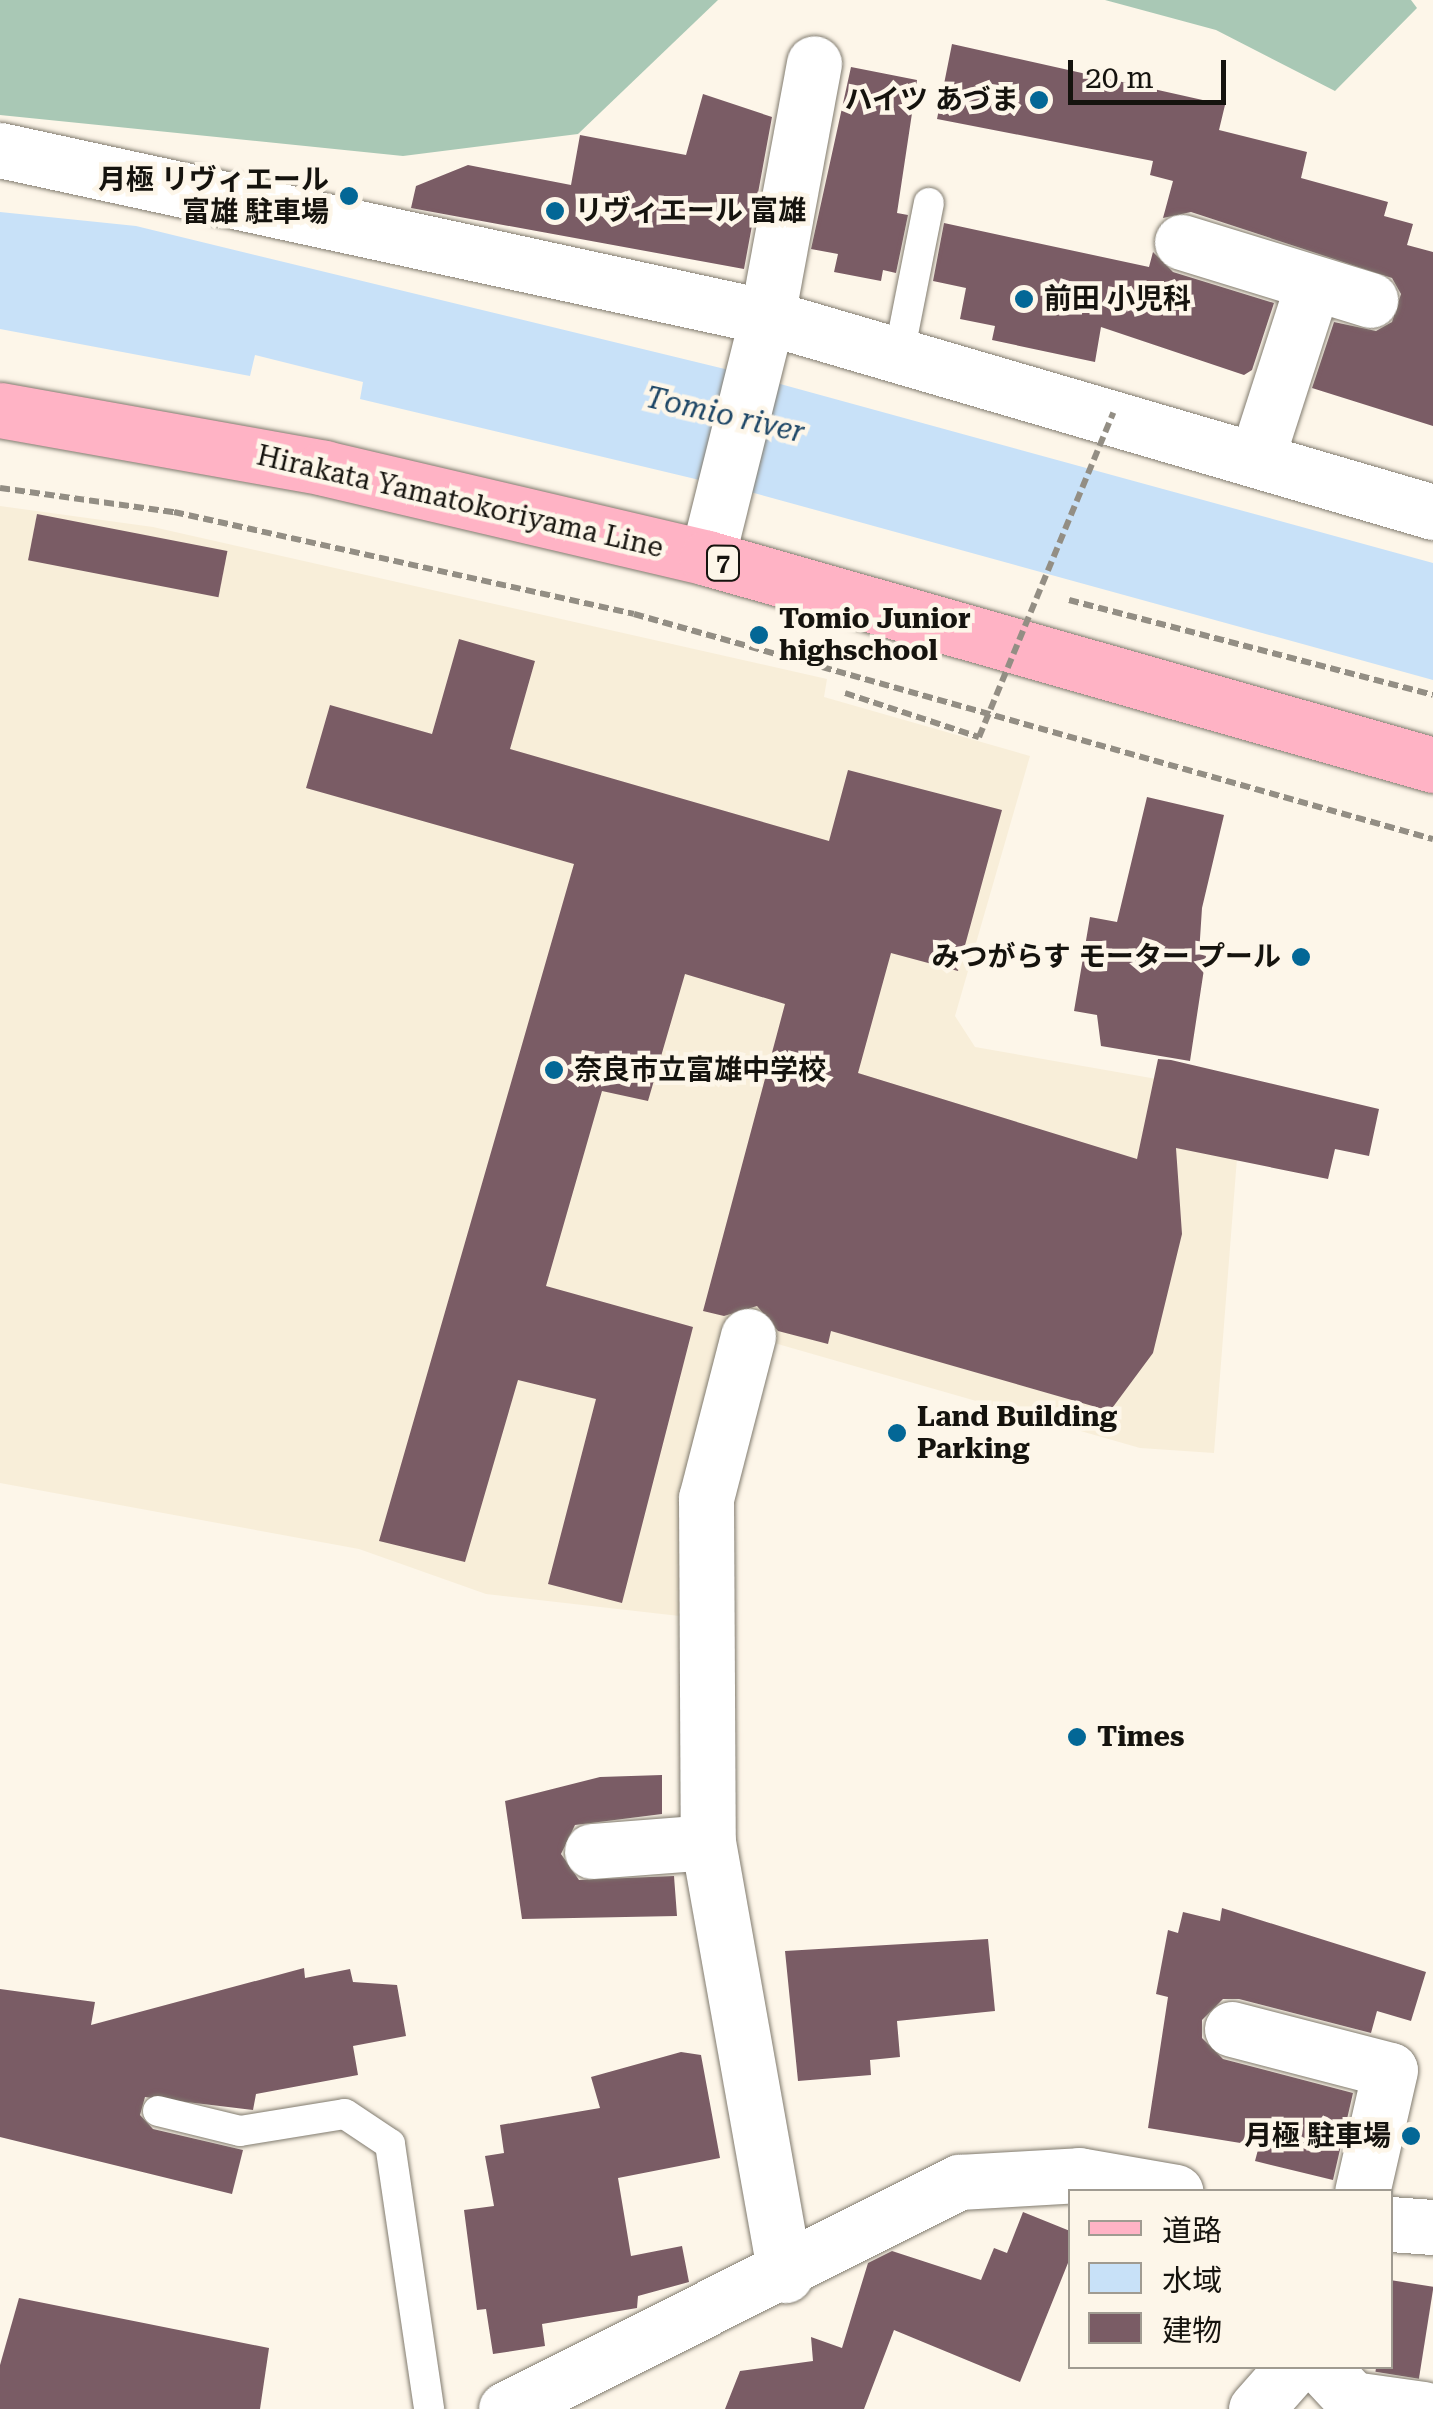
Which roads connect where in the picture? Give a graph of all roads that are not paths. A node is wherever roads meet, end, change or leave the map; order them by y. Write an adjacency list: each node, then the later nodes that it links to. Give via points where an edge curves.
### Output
1 (814, 64): 7 (street)
2 (0, 150): 7 (street)
3 (929, 203): 8 (lane)
4 (1182, 242): 5 (street)
5 (1313, 284): 6 (street); 10 (street)
6 (1370, 300)
7 (767, 317): 8 (street); 12 (street)
8 (899, 354): 10 (street)
9 (0, 410): 12 (main road, Hirakata Yamatokoriyama Line / 7)
10 (1257, 456): 11 (street)
11 (1433, 512)
12 (714, 533): 13 (main road, Hirakata Yamatokoriyama Line / 7)
13 (1433, 765)
14 (748, 1336): 15 (street, via 706,1498)
15 (708, 1842): 16 (street); 23 (street)
16 (592, 1851)
17 (1232, 2029): 20 (street, via 1390,2070)
18 (158, 2111): 27 (lane, via 240,2131 345,2114 390,2144)
19 (1159, 2189): 23 (street, via 1079,2175 960,2182)
20 (1363, 2189)
21 (1393, 2224): 22 (street)
22 (1433, 2226)
23 (785, 2275): 26 (street)
24 (1291, 2369): 28 (street)
25 (1324, 2369): 29 (street, via 1352,2399)
26 (536, 2404)
27 (429, 2409)
28 (1256, 2409)
29 (1423, 2409)

